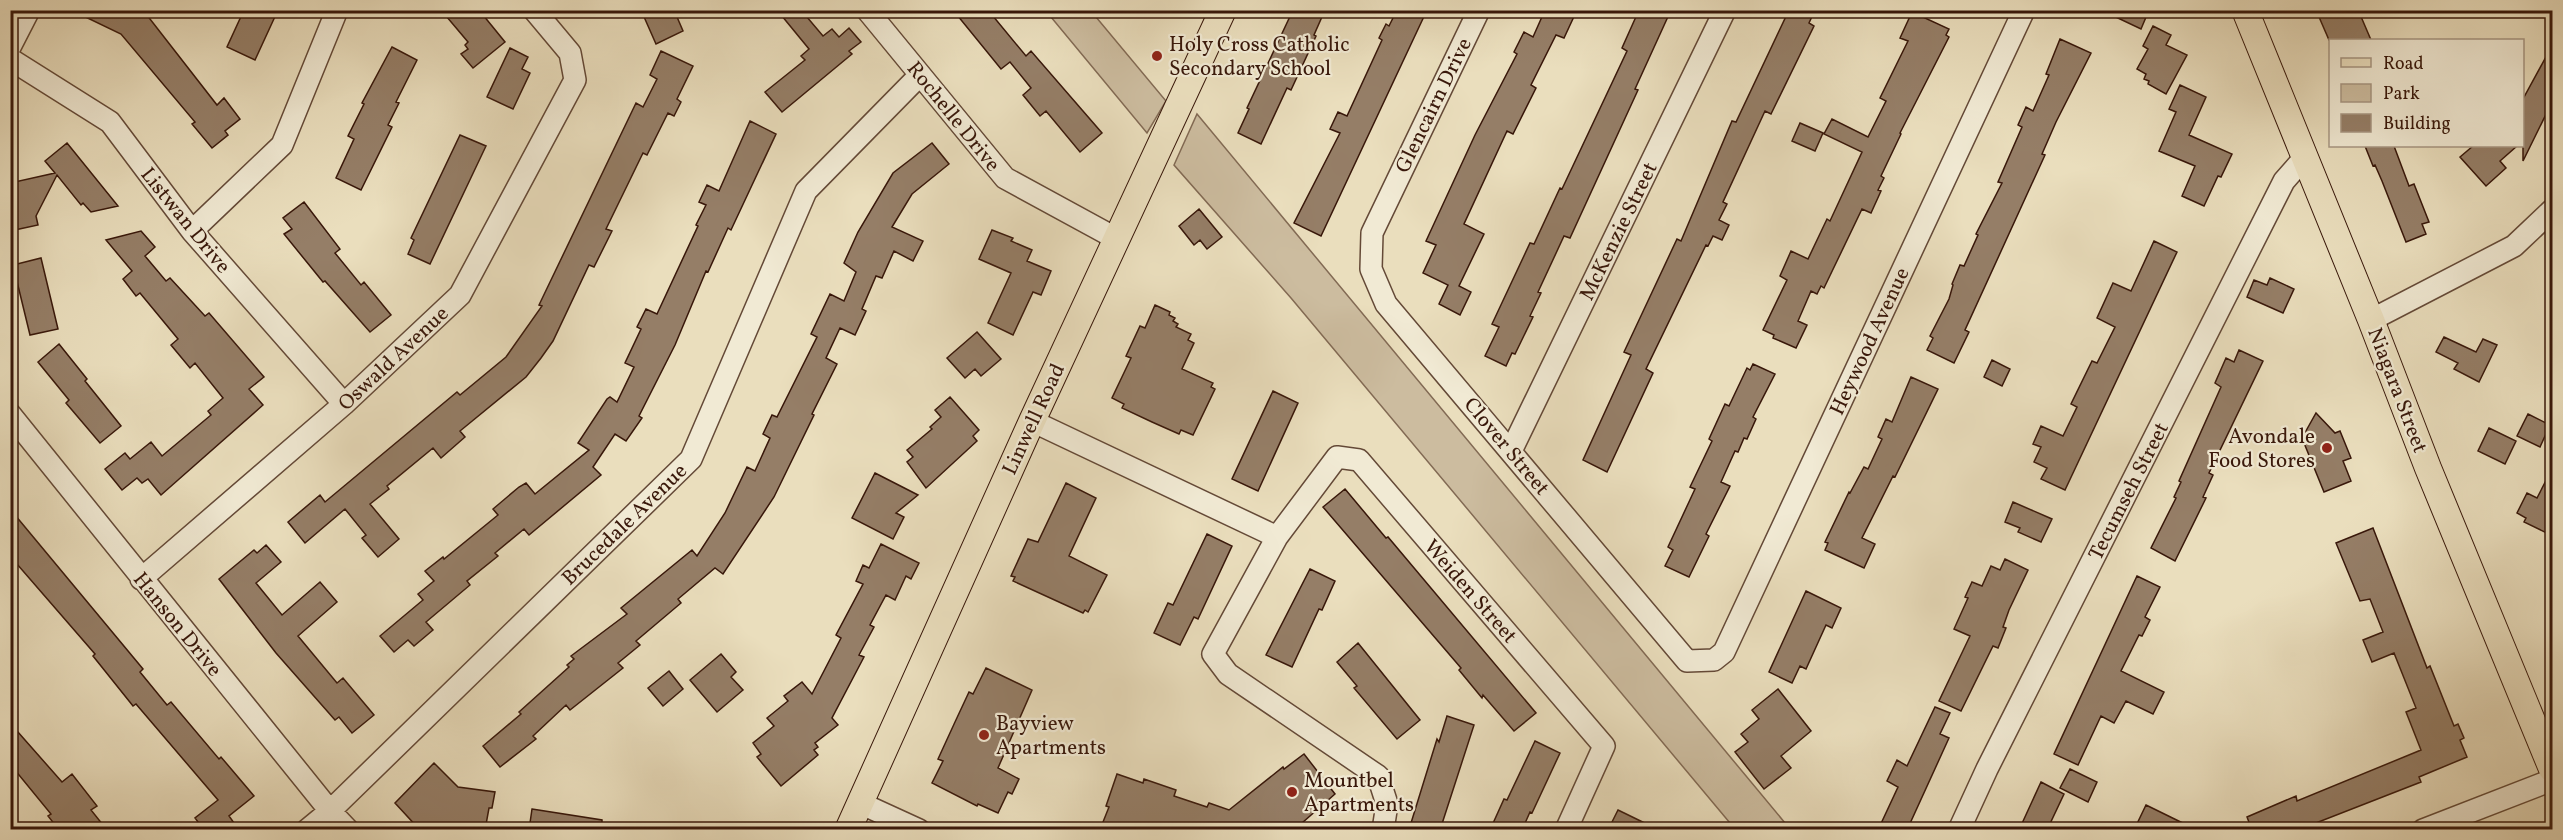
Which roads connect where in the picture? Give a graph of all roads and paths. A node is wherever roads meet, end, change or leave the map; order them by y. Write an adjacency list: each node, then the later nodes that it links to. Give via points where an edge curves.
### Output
1 (29, 10): 10 (street)
2 (337, 10): 16 (street, via 282,145)
3 (534, 10): 19 (street, Oswald Avenue, via 570,53 575,80 460,295)
4 (867, 10): 12 (street, Rochelle Drive)
5 (1223, 10): 17 (main road, Linwell Road)
6 (1479, 10): 14 (street, Glencairn Drive)
7 (1725, 10): 22 (street, McKenzie Street)
8 (2024, 10): 25 (street, Heywood Avenue, via 1724,652 1714,660)
9 (2245, 10): 13 (main road, Niagara Street)
10 (10, 47)
11 (10, 59): 16 (street, Listwan Drive, via 110,122)
12 (920, 75): 17 (street, Rochelle Drive, via 1005,178); 29 (street, Brucedale Avenue, via 806,191 691,459)
13 (2305, 157): 18 (main road, Niagara Street); 36 (street, Tecumseh Street, via 2284,180)
14 (1388, 199): 22 (street, Clover Street, via 1372,233 1371,269 1386,304)
15 (2553, 210): 18 (street, via 2514,246)
16 (192, 231): 19 (street, Listwan Drive)
17 (1117, 239): 21 (main road, Linwell Road)
18 (2371, 320): 26 (main road, Niagara Street)
19 (344, 404): 24 (street, Oswald Avenue)
20 (10, 414): 24 (street, Hanson Drive)
21 (1032, 422): 23 (street); 28 (main road, Linwell Road)
22 (1511, 451): 25 (street, Clover Street, via 1687,661)
23 (1277, 537): 34 (street, Weiden Street, via 1213,654 1228,674 1378,776 1387,804); 35 (street, Weiden Street, via 1337,457 1359,460 1604,746)
24 (141, 579): 29 (street, Hanson Drive)
25 (1704, 660)
26 (2553, 769)
27 (2553, 780): 37 (street)
28 (860, 803): 32 (main road, Linwell Road); 33 (street)
29 (330, 811): 30 (street, Brucedale Avenue); 31 (street, Hanson Drive)
30 (307, 830)
31 (348, 830)
32 (848, 830)
33 (919, 830)
34 (1383, 830)
35 (1566, 830)
36 (1959, 830)
37 (2423, 830)

